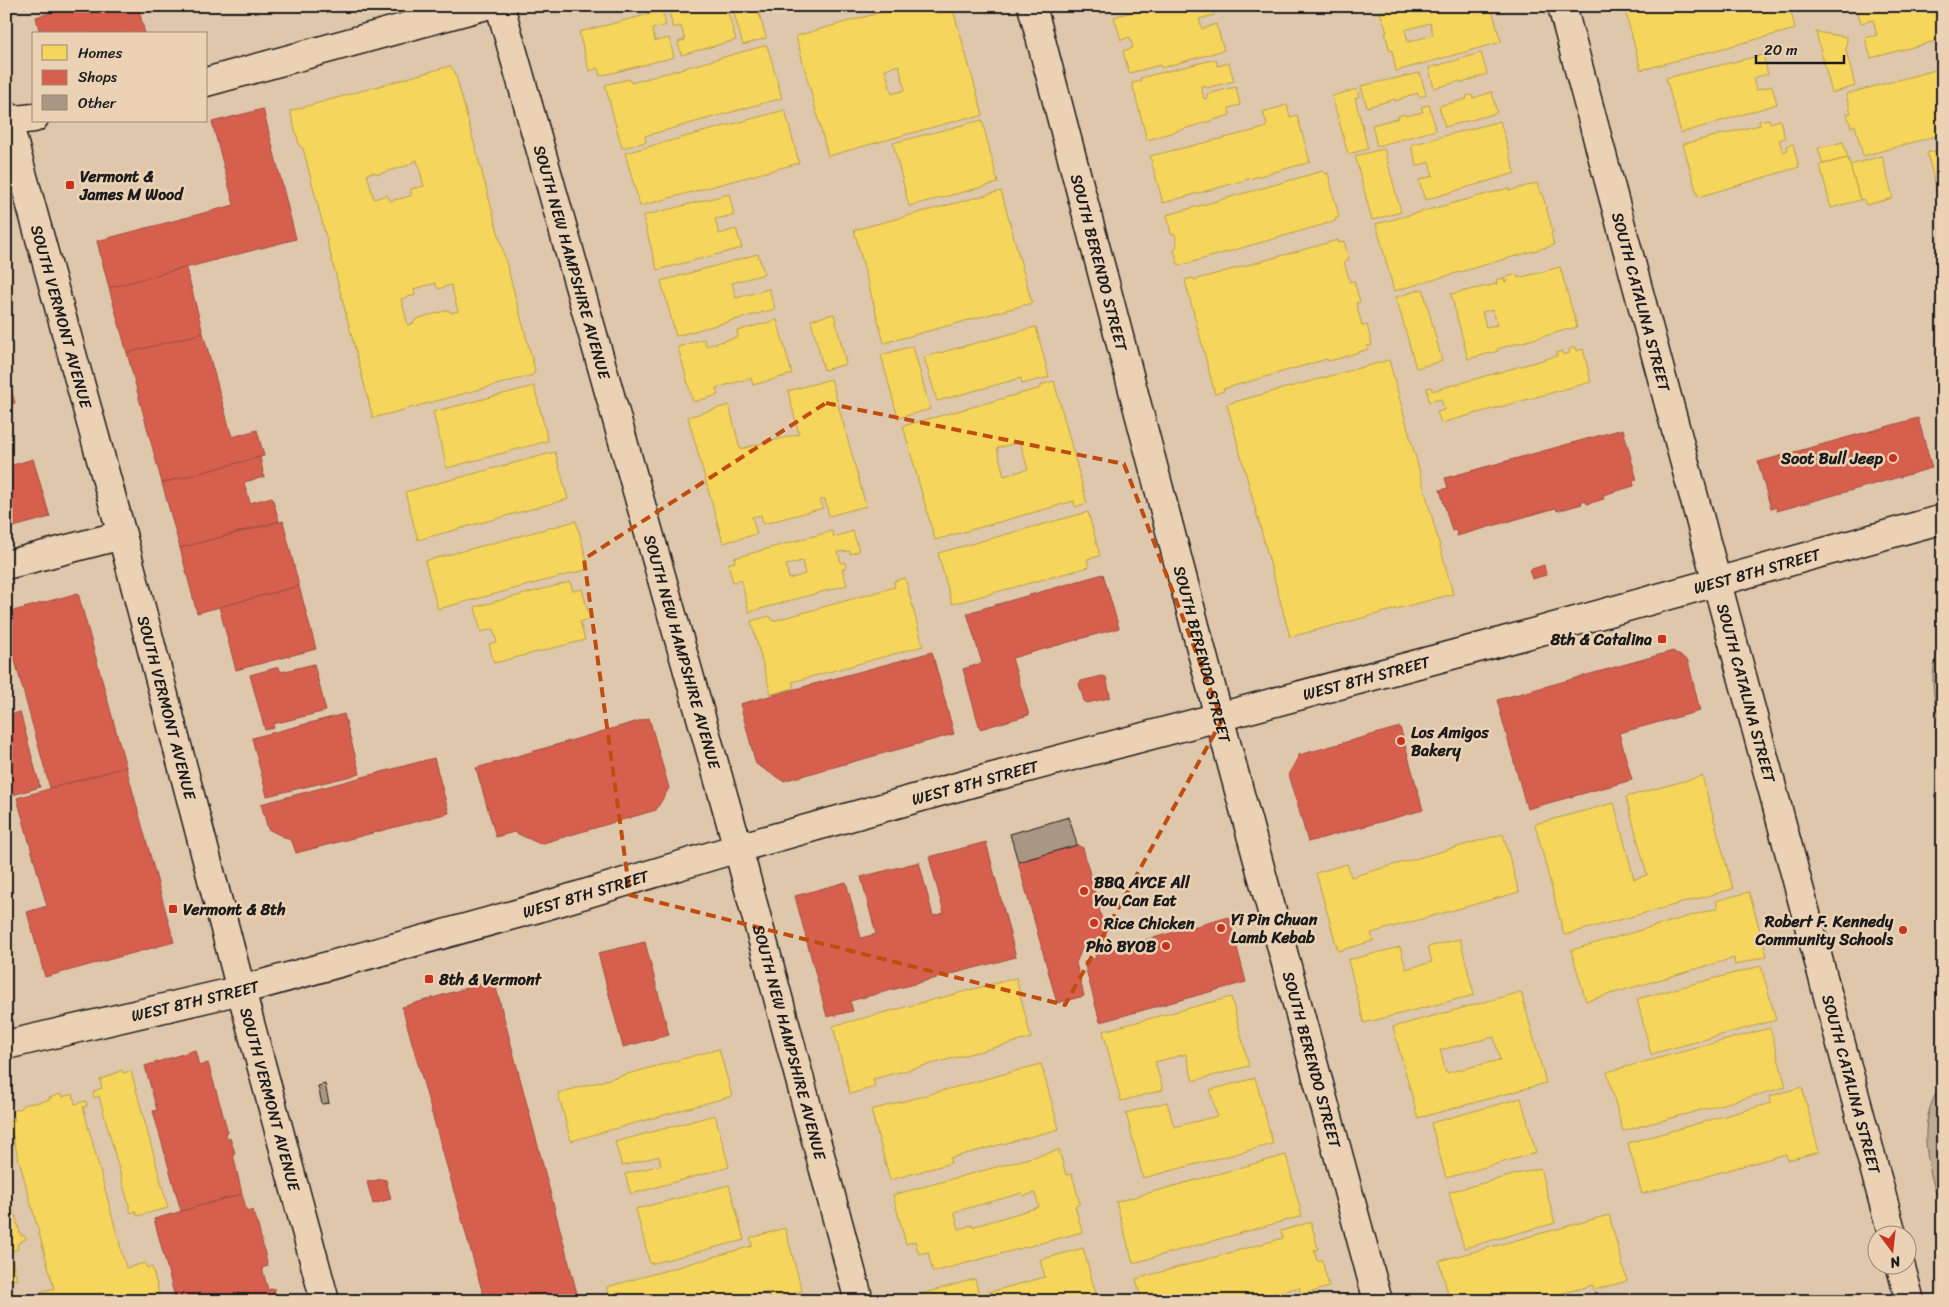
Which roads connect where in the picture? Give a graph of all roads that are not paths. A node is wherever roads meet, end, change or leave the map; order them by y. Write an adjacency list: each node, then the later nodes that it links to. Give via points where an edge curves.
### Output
1 (482, 6): 5 (street)
2 (500, 6): 12 (street, SOUTH NEW HAMPSHIRE AVENUE)
3 (1032, 6): 11 (street, SOUTH BERENDO STREET)
4 (1562, 6): 10 (street, SOUTH CATALINA STREET)
5 (208, 81)
6 (13, 119): 8 (street, SOUTH VERMONT AVENUE)
7 (1943, 519): 10 (street, WEST 8TH STREET)
8 (122, 535): 9 (street); 13 (street, SOUTH VERMONT AVENUE)
9 (6, 565)
10 (1715, 581): 11 (street, WEST 8TH STREET); 15 (street, SOUTH CATALINA STREET)
11 (1219, 717): 12 (street, WEST 8TH STREET); 19 (street, SOUTH BERENDO STREET)
12 (738, 848): 13 (street, WEST 8TH STREET, via 538,908); 18 (street, SOUTH NEW HAMPSHIRE AVENUE)
13 (241, 990): 14 (street, WEST 8TH STREET); 17 (street, SOUTH VERMONT AVENUE)
14 (6, 1045)
15 (1889, 1224)
16 (1903, 1274): 20 (street)
17 (325, 1301)
18 (859, 1301)
19 (1378, 1301)
20 (1910, 1301)

